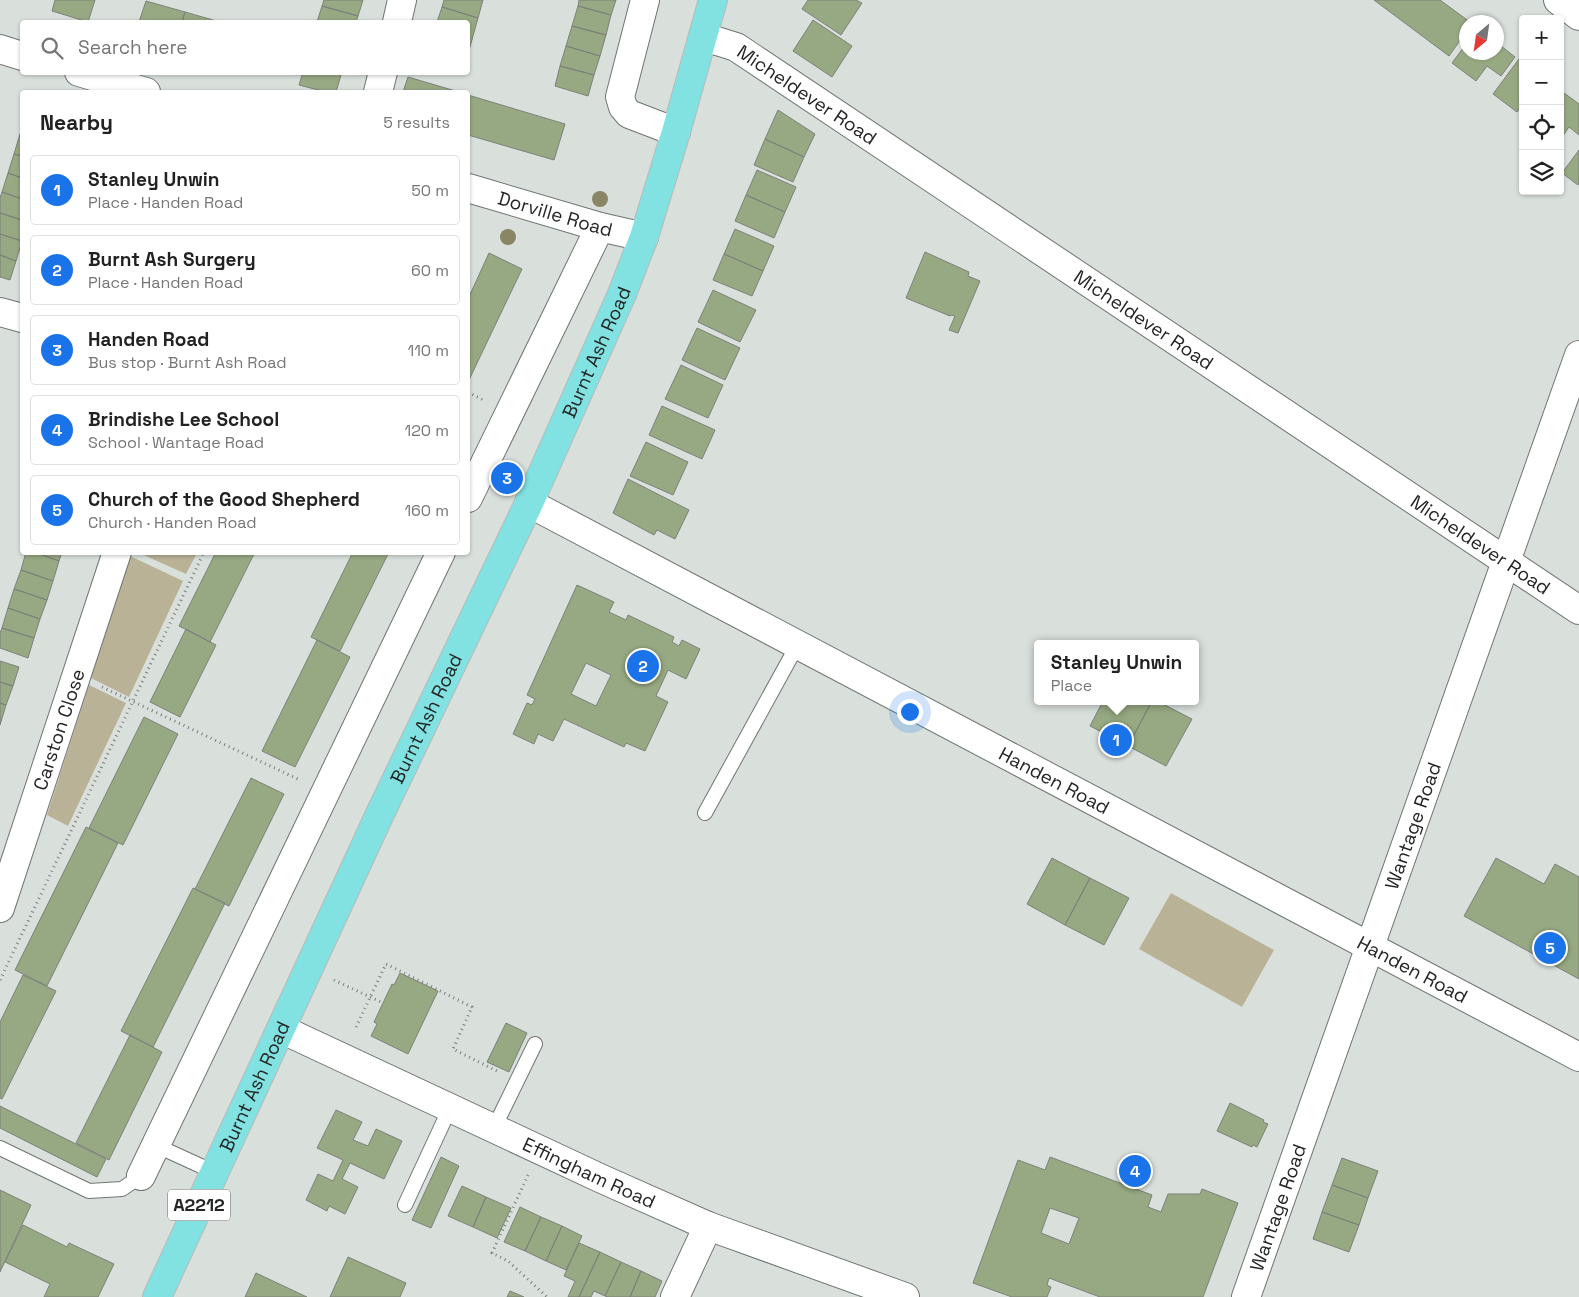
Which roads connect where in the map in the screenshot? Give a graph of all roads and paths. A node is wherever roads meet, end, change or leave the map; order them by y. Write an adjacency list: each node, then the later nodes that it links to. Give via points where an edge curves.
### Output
1 (402, 0): 6 (street)
2 (645, 0): 14 (street, via 620,97 629,114)
3 (713, 0): 7 (main road, Burnt Ash Road / A2212)
4 (1558, 0): 5 (street)
5 (1579, 16)
6 (397, 20)
7 (704, 37): 14 (main road, Burnt Ash Road / A2212); 26 (street, Micheldever Road, via 736,47)
8 (0, 49): 9 (street)
9 (20, 55)
10 (89, 75): 12 (street)
11 (383, 75): 13 (street)
12 (139, 90)
13 (379, 90)
14 (676, 132): 17 (main road, Burnt Ash Road / A2212)
15 (470, 189): 16 (street, Dorville Road)
16 (600, 227): 17 (street, Dorville Road); 21 (street)
17 (644, 237): 22 (main road, Burnt Ash Road / A2212)
18 (0, 312): 19 (street)
19 (20, 317)
20 (1579, 355): 26 (street, Wantage Road)
21 (470, 494)
22 (529, 503): 28 (street, Handen Road); 40 (main road, Burnt Ash Road / A2212, via 378,816)
23 (116, 555): 29 (street, Carston Close)
24 (203, 555): 30 (path)
25 (440, 555): 31 (street)
26 (1506, 562): 27 (street, Micheldever Road); 34 (street, Wantage Road)
27 (1579, 610)
28 (798, 644): 32 (lane); 34 (street, Handen Road)
29 (77, 676): 30 (path); 33 (street, Carston Close)
30 (133, 702): 31 (path); 36 (path)
31 (326, 792): 46 (street)
32 (705, 814)
33 (0, 908)
34 (1370, 946): 42 (street, Handen Road); 57 (street, Wantage Road)
35 (331, 978): 37 (path)
36 (0, 980)
37 (370, 997): 38 (path); 39 (path); 43 (path, via 386,964 472,1007 453,1049)
38 (383, 1003)
39 (356, 1027)
40 (281, 1028): 44 (street, Effingham Road); 49 (main road, Burnt Ash Road / A2212)
41 (535, 1044): 43 (lane)
42 (1579, 1057)
43 (518, 1081): 45 (lane)
44 (450, 1108): 45 (street, Effingham Road); 51 (lane)
45 (494, 1128): 48 (street, Effingham Road)
46 (156, 1145): 49 (lane); 50 (street)
47 (0, 1148): 50 (lane, via 90,1191 122,1189)
48 (540, 1150): 52 (street, Effingham Road); 54 (path, via 492,1253 508,1261)
49 (214, 1172): 53 (main road, Burnt Ash Road / A2212)
50 (141, 1176)
51 (405, 1205)
52 (708, 1226): 55 (street); 56 (street, Effingham Road)
53 (156, 1297)
54 (547, 1297)
55 (675, 1297)
56 (905, 1297)
57 (1246, 1297)

